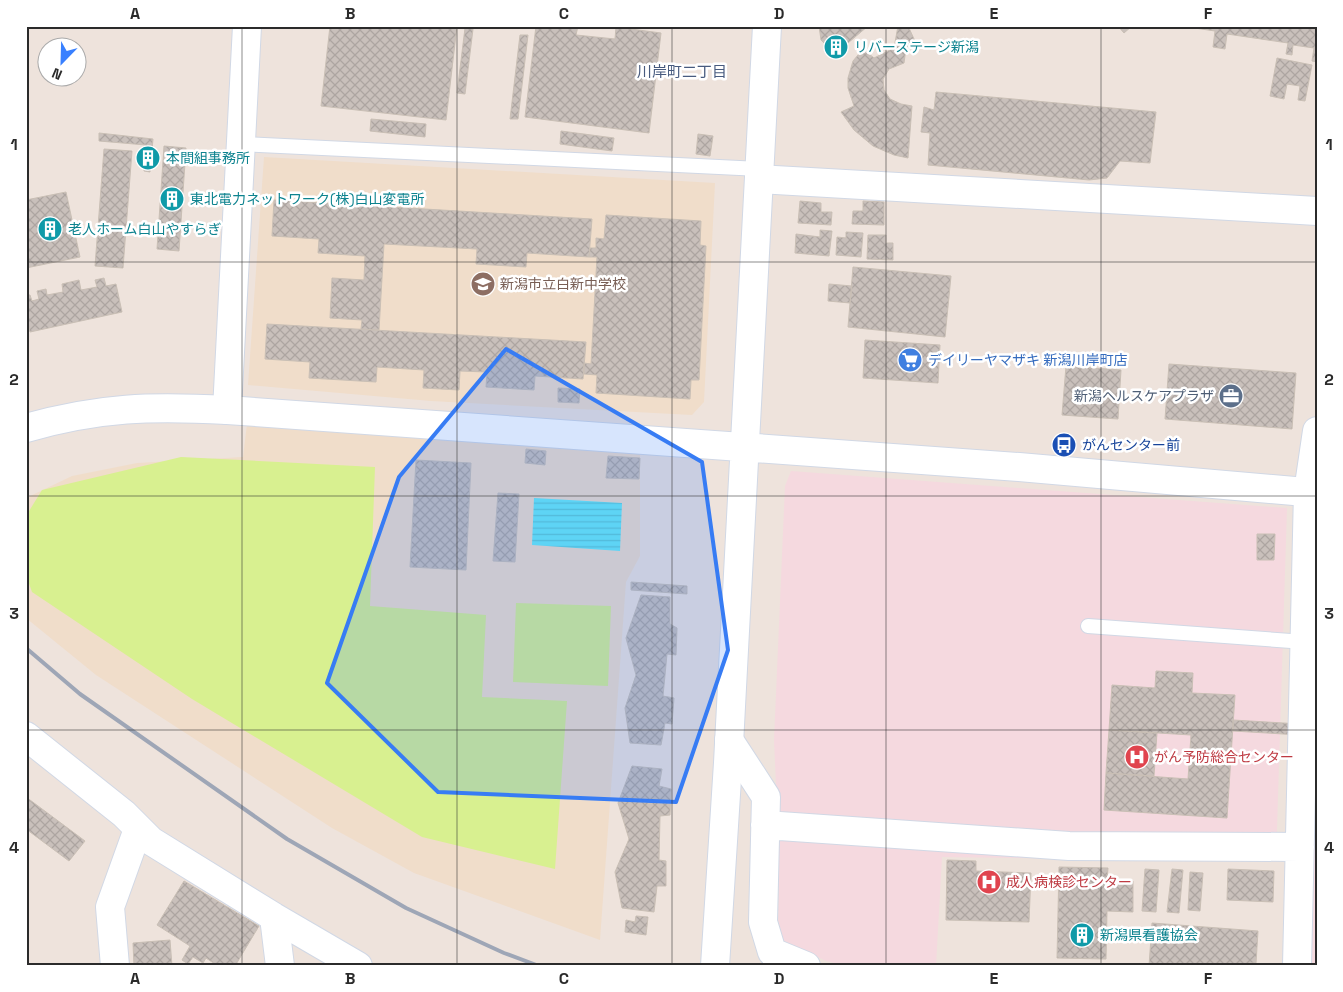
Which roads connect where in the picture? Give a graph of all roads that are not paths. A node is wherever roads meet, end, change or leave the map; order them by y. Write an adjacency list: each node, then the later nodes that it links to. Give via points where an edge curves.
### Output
1 (247, 26): 3 (street)
2 (767, 26): 4 (street)
3 (241, 144): 4 (lane); 6 (street)
4 (760, 174): 5 (street); 9 (street)
5 (1317, 211)
6 (227, 410): 7 (street, via 132,408 97,411); 9 (street)
7 (26, 428)
8 (1317, 431): 10 (street)
9 (745, 447): 10 (street); 14 (street)
10 (1312, 493): 12 (street)
11 (1088, 626): 12 (lane)
12 (1305, 642): 17 (street)
13 (26, 736): 16 (street, via 124,814)
14 (729, 740): 15 (street, via 766,797); 23 (street)
15 (765, 825): 17 (street, via 1069,846); 24 (street, via 764,922 772,952)
16 (138, 829): 19 (street); 20 (street, via 110,907)
17 (1300, 847): 18 (street)
18 (1308, 904): 25 (street)
19 (274, 917): 21 (street); 22 (street)
20 (115, 966)
21 (280, 966)
22 (358, 966)
23 (715, 966)
24 (806, 966)
25 (1297, 966)

